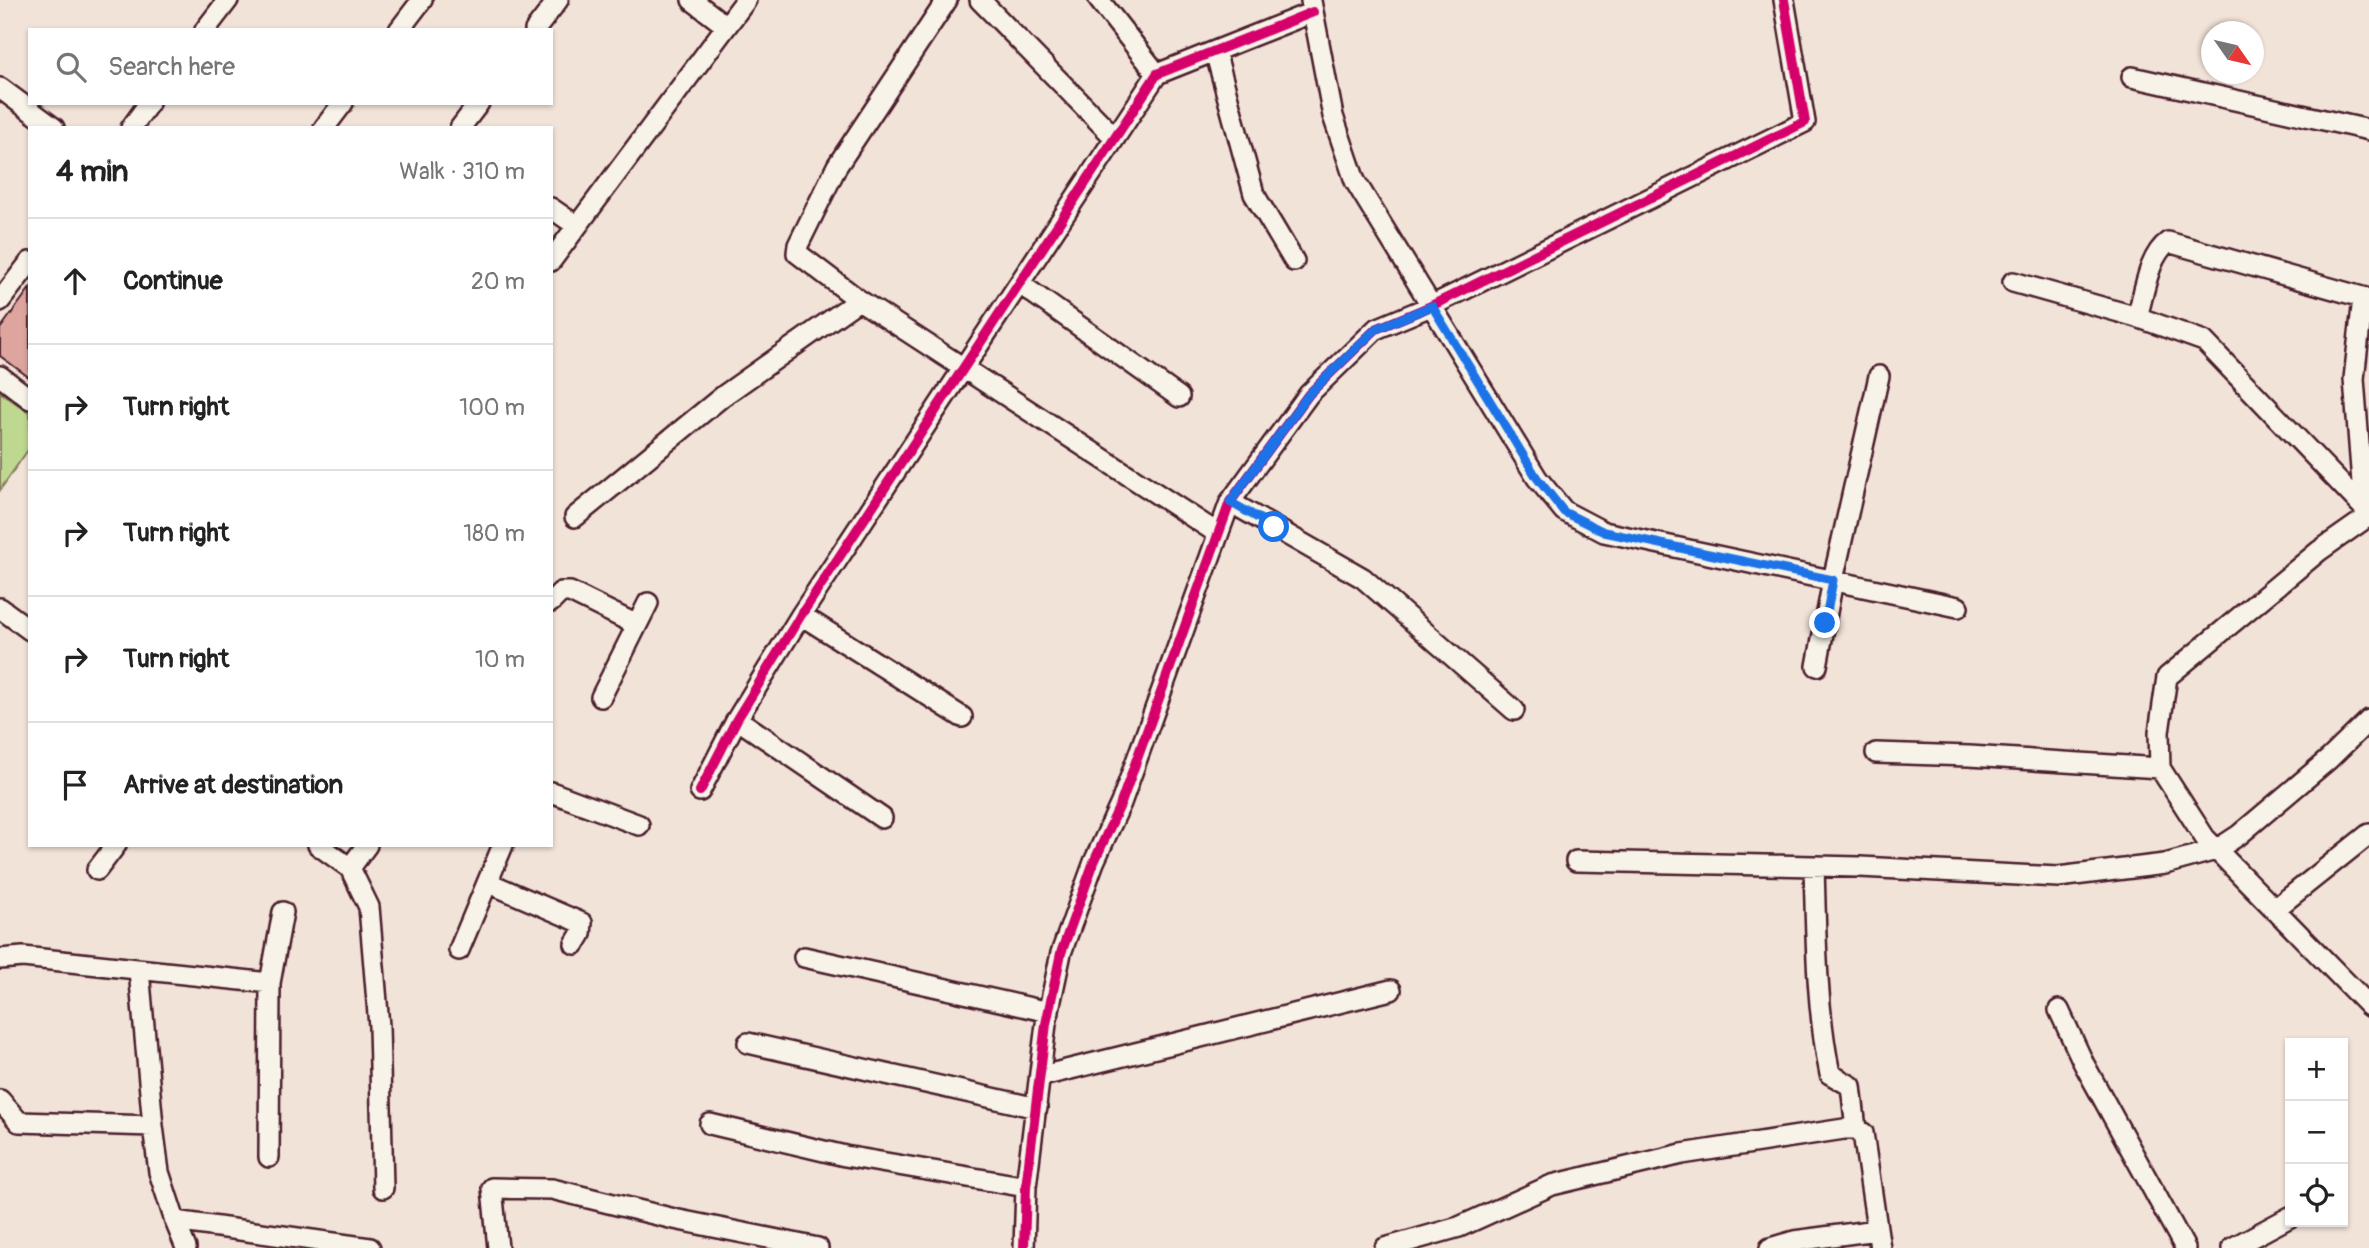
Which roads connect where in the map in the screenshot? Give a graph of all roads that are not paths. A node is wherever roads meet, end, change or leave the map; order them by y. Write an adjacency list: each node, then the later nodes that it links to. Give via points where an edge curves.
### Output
1 (228, 0): 12 (street)
2 (422, 0): 13 (street)
3 (558, 0): 14 (street)
4 (692, 0): 11 (street)
5 (746, 0): 11 (street)
6 (947, 0): 36 (street, via 836,166 798,245 802,260)
7 (980, 0): 27 (street)
8 (1099, 0): 16 (street)
9 (1784, 0): 38 (street, via 1805,122)
10 (1312, 6): 15 (street); 38 (street, via 1334,116 1355,181)
11 (726, 26): 29 (street)
12 (207, 28)
13 (401, 28)
14 (537, 28)
15 (1215, 51): 16 (street); 31 (street, via 1254,194)
16 (1157, 74): 27 (street)
17 (2132, 77): 26 (street)
18 (0, 88): 22 (street)
19 (148, 105): 23 (street)
20 (341, 105): 24 (street)
21 (477, 105): 25 (street)
22 (51, 126)
23 (132, 126)
24 (326, 126)
25 (462, 126)
26 (2369, 130)
27 (1115, 138): 34 (street)
28 (553, 209): 29 (street)
29 (577, 226): 30 (street)
30 (553, 258)
31 (1294, 261)
32 (28, 265): 37 (street)
33 (2014, 282): 39 (street)
34 (1020, 284): 40 (street); 44 (street)
35 (2366, 299): 39 (street, via 2168,242 2160,248); 46 (street, via 2354,379)
36 (859, 300): 40 (street); 47 (street, via 723,396)
37 (0, 301)
38 (1432, 306): 45 (street, via 1376,329 1366,338 1309,394); 49 (street, via 1537,478 1564,512 1604,532)
39 (2137, 317): 46 (street, via 2204,341)
40 (964, 369): 48 (street); 54 (street)
41 (0, 376): 43 (street)
42 (1879, 376): 49 (street)
43 (28, 397)
44 (1179, 397)
45 (1230, 502): 48 (street); 59 (street, via 1363,578)
46 (2367, 512): 64 (street, via 2167,677 2159,732)
47 (575, 517)
48 (1217, 533): 91 (street, via 1121,803 1061,953)
49 (1833, 580): 52 (street); 57 (street)
50 (553, 600): 55 (street, via 561,592 570,592)
51 (648, 603): 55 (street)
52 (1958, 607)
53 (0, 608): 56 (street)
54 (801, 615): 60 (street); 61 (street)
55 (637, 625): 58 (street)
56 (28, 629)
57 (1817, 666)
58 (601, 697)
59 (1514, 710)
60 (962, 717)
61 (737, 719): 65 (street); 67 (street)
62 (2369, 720): 74 (street, via 2329,760)
63 (1876, 754): 64 (street)
64 (2160, 768): 74 (street)
65 (700, 791)
66 (553, 793): 68 (street)
67 (882, 818)
68 (639, 825)
69 (2369, 834): 80 (street)
70 (114, 847): 78 (street)
71 (321, 847): 77 (street)
72 (366, 847): 77 (street)
73 (502, 847): 79 (street)
74 (2216, 850): 76 (street, via 2165,864 2058,877); 80 (street)
75 (1576, 860): 76 (street)
76 (1814, 866): 98 (street, via 1826,1054 1832,1076 1851,1086)
77 (350, 869): 101 (street, via 369,907 379,1026)
78 (97, 870)
79 (489, 883): 82 (street, via 582,923); 83 (street)
80 (2275, 909): 89 (street)
81 (283, 912): 87 (street)
82 (575, 944)
83 (459, 950)
84 (804, 957): 91 (street)
85 (0, 959): 86 (street, via 23,957)
86 (139, 970): 87 (street); 97 (street)
87 (270, 983): 99 (street)
88 (1391, 990): 93 (street)
89 (2369, 1006)
90 (2059, 1010): 112 (street)
91 (1049, 1012): 93 (street)
92 (748, 1043): 95 (street)
93 (1042, 1076): 95 (street)
94 (0, 1100): 97 (street, via 19,1122)
95 (1037, 1108): 100 (street)
96 (710, 1124): 100 (street, via 845,1156)
97 (153, 1126): 103 (street, via 159,1172)
98 (1856, 1129): 104 (street, via 1865,1142); 110 (street, via 1768,1138 1552,1185 1458,1227)
99 (269, 1157)
100 (1026, 1187): 109 (street)
101 (383, 1188)
102 (2285, 1220): 113 (street)
103 (175, 1221): 105 (street); 106 (street)
104 (1879, 1239): 111 (street, via 1794,1241)
105 (186, 1248)
106 (370, 1248)
107 (498, 1248): 108 (street, via 492,1188 552,1189)
108 (818, 1248)
109 (1024, 1248)
110 (1385, 1248)
111 (1770, 1248)
112 (2185, 1248)
113 (2232, 1248)

